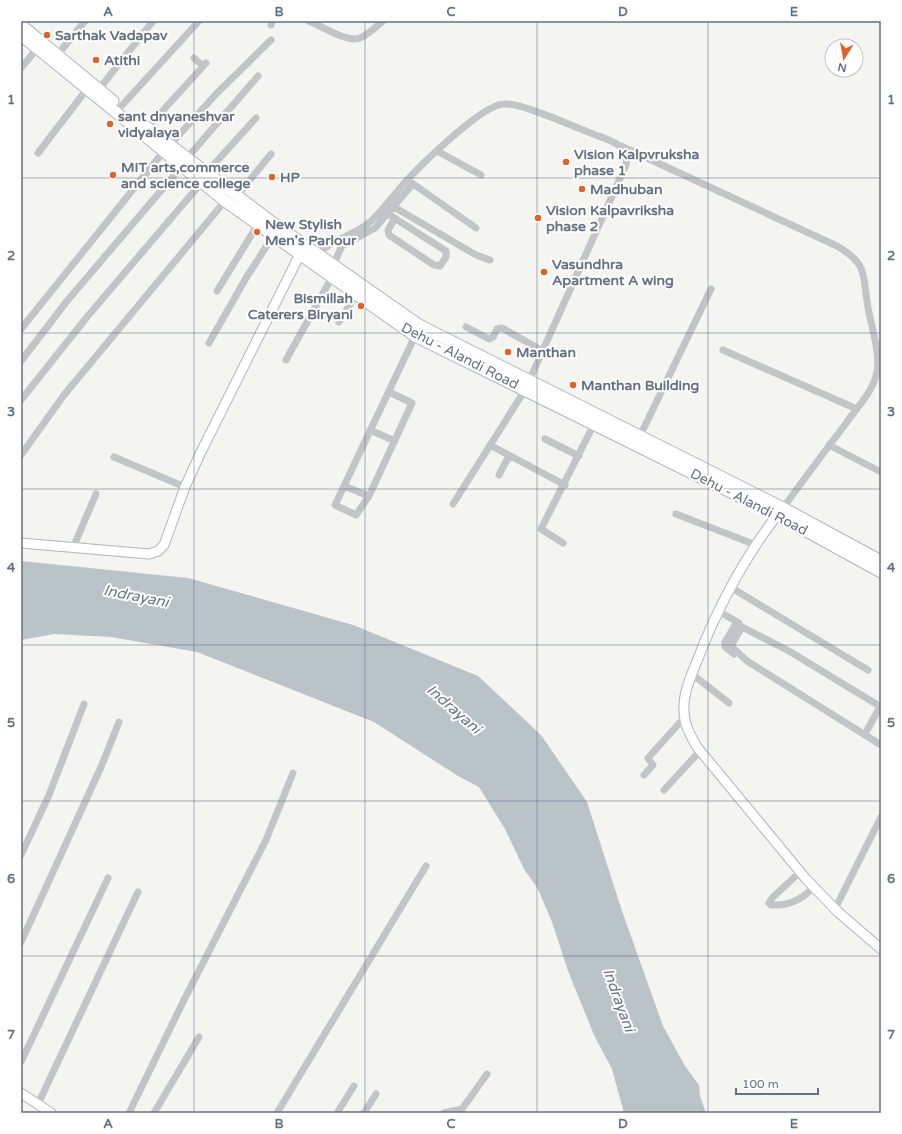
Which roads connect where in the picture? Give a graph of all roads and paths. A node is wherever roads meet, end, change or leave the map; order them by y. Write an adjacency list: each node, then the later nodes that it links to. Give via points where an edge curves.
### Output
1 (85, 21): 11 (street)
2 (152, 21): 16 (street)
3 (198, 21): 17 (street)
4 (309, 21): 6 (street)
5 (383, 21): 6 (street, via 357,39 346,38)
6 (322, 23)
7 (21, 25): 10 (main road, Dehu - Alandi Road)
8 (21, 35): 10 (main road, Dehu - Alandi Road)
9 (271, 40): 21 (street, via 217,93)
10 (40, 45): 11 (main road, Dehu - Alandi Road); 13 (street)
11 (55, 58): 15 (main road, Dehu - Alandi Road); 16 (main road, Dehu - Alandi Road)
12 (194, 58): 19 (street, via 205,64)
13 (21, 68)
14 (258, 76): 25 (street)
15 (87, 89): 17 (main road, Dehu - Alandi Road); 23 (street)
16 (99, 89): 17 (main road, Dehu - Alandi Road)
17 (119, 110): 19 (main road, Dehu - Alandi Road); 21 (main road, Dehu - Alandi Road)
18 (256, 118): 27 (street)
19 (147, 128): 21 (main road, Dehu - Alandi Road)
20 (621, 146): 22 (street, via 540,114 504,104 488,110); 51 (street, via 627,158 626,165); 57 (street, via 837,246 860,263 866,279 878,365 872,385)
21 (167, 148): 25 (main road, Dehu - Alandi Road); 47 (street)
22 (437, 151): 26 (street); 28 (street)
23 (38, 153)
24 (271, 154): 29 (street)
25 (184, 162): 27 (main road, Dehu - Alandi Road); 53 (street, via 67,301)
26 (481, 175)
27 (204, 178): 29 (main road, Dehu - Alandi Road); 30 (main road, Dehu - Alandi Road); 56 (street)
28 (410, 182): 31 (street); 35 (street); 38 (street, via 366,225 336,241)
29 (237, 196): 38 (main road, Dehu - Alandi Road)
30 (225, 201): 34 (main road, Dehu - Alandi Road); 65 (street, via 64,395)
31 (394, 207): 32 (street); 39 (street, via 476,255)
32 (388, 214): 33 (street); 40 (street, via 375,228 342,246)
33 (395, 218): 33 (street, via 388,230 389,234 434,265 440,266 446,257 446,251)
34 (258, 224): 36 (main road, Dehu - Alandi Road); 43 (street)
35 (476, 228)
36 (273, 236): 37 (main road, Dehu - Alandi Road); 49 (street)
37 (300, 254): 38 (main road, Dehu - Alandi Road); 73 (street)
38 (315, 258): 40 (main road, Dehu - Alandi Road); 41 (main road, Dehu - Alandi Road)
39 (490, 260)
40 (333, 265): 54 (main road, Dehu - Alandi Road, via 419,325)
41 (332, 277): 44 (main road, Dehu - Alandi Road); 52 (street)
42 (711, 289): 60 (street)
43 (217, 291)
44 (356, 295): 45 (street); 48 (main road, Dehu - Alandi Road)
45 (339, 322)
46 (466, 328): 51 (street, via 490,339 497,329 502,328)
47 (21, 329)
48 (415, 336): 54 (main road, Dehu - Alandi Road); 55 (street)
49 (209, 343)
50 (723, 350): 57 (street)
51 (543, 351): 54 (street)
52 (286, 360)
53 (21, 361)
54 (527, 385): 58 (main road, Dehu - Alandi Road); 60 (main road, Dehu - Alandi Road); 63 (street)
55 (389, 392): 59 (street); 62 (street, via 412,403)
56 (21, 400)
57 (856, 409): 64 (street)
58 (594, 424): 67 (street); 77 (main road, Dehu - Alandi Road)
59 (370, 430): 62 (street); 72 (street)
60 (640, 436): 77 (main road, Dehu - Alandi Road)
61 (545, 438): 67 (street)
62 (395, 441): 75 (street)
63 (490, 445): 66 (street); 76 (street)
64 (829, 445): 69 (street); 77 (street)
65 (21, 455)
66 (509, 456): 70 (street); 71 (street)
67 (579, 456): 71 (street)
68 (114, 457): 73 (street)
69 (881, 472)
70 (499, 475)
71 (565, 485): 80 (street, via 541,529)
72 (344, 486): 75 (street); 75 (street, via 335,505 356,516)
73 (185, 487): 82 (street, via 164,545 158,551 149,554)
74 (96, 494): 82 (street)
75 (369, 496)
76 (453, 504)
77 (780, 512): 81 (street); 83 (main road, Dehu - Alandi Road); 84 (main road, Dehu - Alandi Road)
78 (676, 514): 81 (street)
79 (21, 543): 82 (street)
80 (563, 543)
81 (756, 544): 85 (street)
82 (73, 548)
83 (881, 561)
84 (881, 572)
85 (730, 588): 86 (street); 88 (street)
86 (718, 611): 87 (street, via 738,622 725,642 725,647); 89 (street)
87 (748, 661): 92 (street, via 732,647 742,627 788,651); 95 (street)
88 (868, 670)
89 (692, 674): 90 (street); 93 (street, via 684,699)
90 (729, 703)
91 (84, 704): 102 (street, via 54,784)
92 (880, 707): 95 (street)
93 (684, 718): 97 (street, via 688,731); 99 (street, via 648,758 653,765)
94 (119, 722): 109 (street)
95 (864, 734): 96 (street)
96 (881, 745)
97 (700, 751): 100 (street); 104 (street)
98 (293, 773): 119 (street, via 266,840)
99 (644, 775)
100 (664, 790)
101 (881, 817): 108 (street)
102 (21, 856)
103 (426, 866): 121 (street)
104 (800, 872): 106 (street); 106 (street, via 769,903 781,905 798,900)
105 (108, 878): 112 (street)
106 (814, 887): 108 (street)
107 (138, 892): 117 (street)
108 (835, 909): 110 (street)
109 (21, 942)
110 (881, 949)
111 (199, 1037): 120 (street)
112 (21, 1062)
113 (487, 1074): 124 (street, via 462,1109)
114 (354, 1086): 122 (street)
115 (21, 1093): 117 (street)
116 (376, 1094): 123 (street)
117 (38, 1104): 118 (street)
118 (51, 1113)
119 (129, 1113)
120 (154, 1113)
121 (277, 1113)
122 (337, 1113)
123 (364, 1113)
124 (444, 1113)

